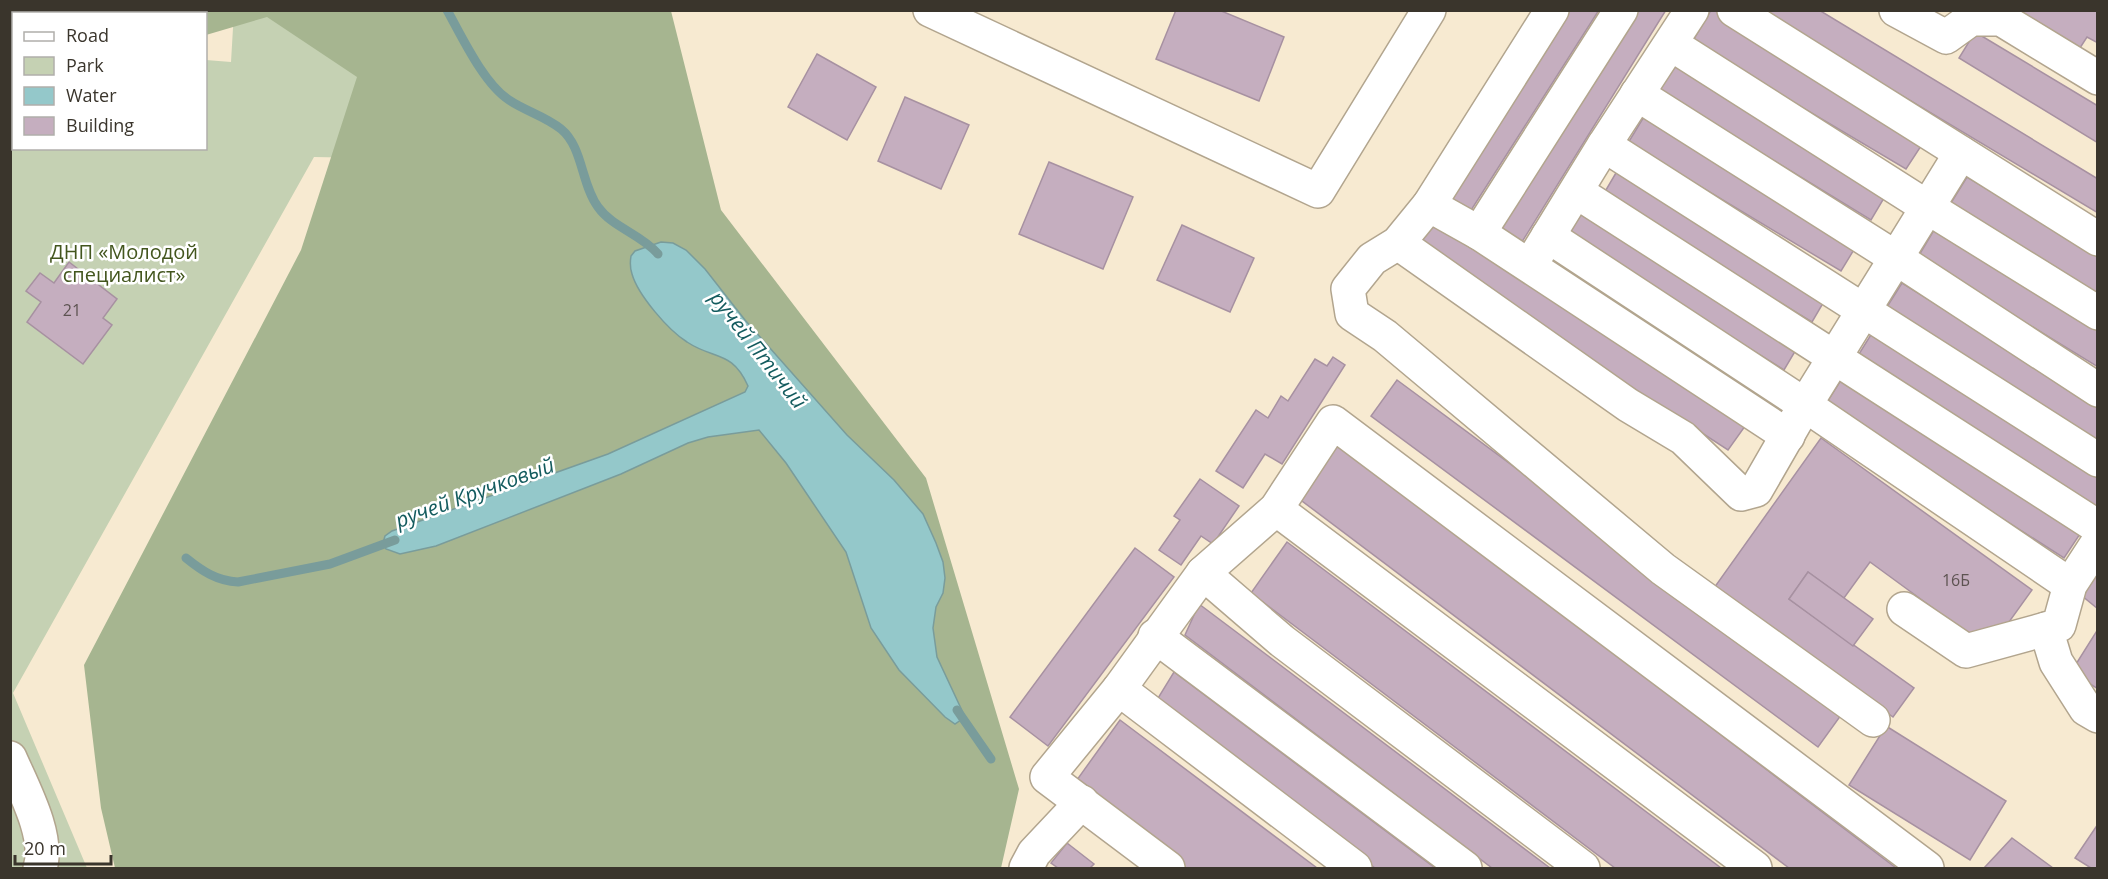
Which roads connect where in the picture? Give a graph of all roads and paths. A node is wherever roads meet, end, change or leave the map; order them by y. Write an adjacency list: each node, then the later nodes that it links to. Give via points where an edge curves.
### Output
1 (930, 10): 2 (street, via 1318,191)
2 (1428, 10)
3 (1552, 10): 14 (street)
4 (1621, 10): 16 (street)
5 (1692, 10): 8 (street)
6 (1734, 10): 12 (street)
7 (1896, 10): 9 (street, via 1946,37 1971,20 2001,19)
8 (1671, 44): 10 (street); 15 (street)
9 (2097, 78)
10 (1637, 94): 11 (street); 20 (street)
11 (1604, 145): 13 (street); 22 (street)
12 (1961, 153): 15 (street); 18 (street)
13 (1577, 192): 17 (street); 24 (street)
14 (1429, 205): 16 (street); 19 (street)
15 (1927, 207): 20 (street); 23 (street)
16 (1479, 233): 21 (street)
17 (1548, 236): 21 (street); 26 (street)
18 (2097, 239)
19 (1398, 243): 27 (street, via 1628,405 1683,438 1741,494 1756,490); 39 (street, via 1372,259 1348,289 1352,314 1385,336 1663,569)
20 (1896, 258): 22 (street); 25 (street)
21 (1529, 267): 27 (street)
22 (1864, 310): 24 (street); 28 (street)
23 (2097, 313)
24 (1835, 357): 26 (street); 30 (street)
25 (2097, 390)
26 (1805, 405): 27 (street); 33 (street)
27 (1788, 436)
28 (2097, 460)
29 (1276, 509): 32 (street); 48 (street); 49 (street, via 1333,422)
30 (2097, 527)
31 (2097, 542): 33 (street)
32 (1203, 573): 36 (street); 47 (street, via 1282,640)
33 (2070, 585): 35 (street, via 2059,625)
34 (1904, 609): 35 (street, via 1966,651)
35 (2046, 629): 38 (street, via 2056,662 2085,709)
36 (1155, 636): 37 (street); 46 (street)
37 (1119, 689): 41 (street, via 1047,777); 45 (street)
38 (2097, 716)
39 (1873, 720)
40 (10, 758): 42 (street, via 42,838 44,857)
41 (1082, 802): 43 (street, via 1034,853); 44 (street)
42 (40, 868)
43 (1026, 868)
44 (1168, 868)
45 (1355, 868)
46 (1465, 868)
47 (1583, 868)
48 (1755, 868)
49 (1927, 868)

